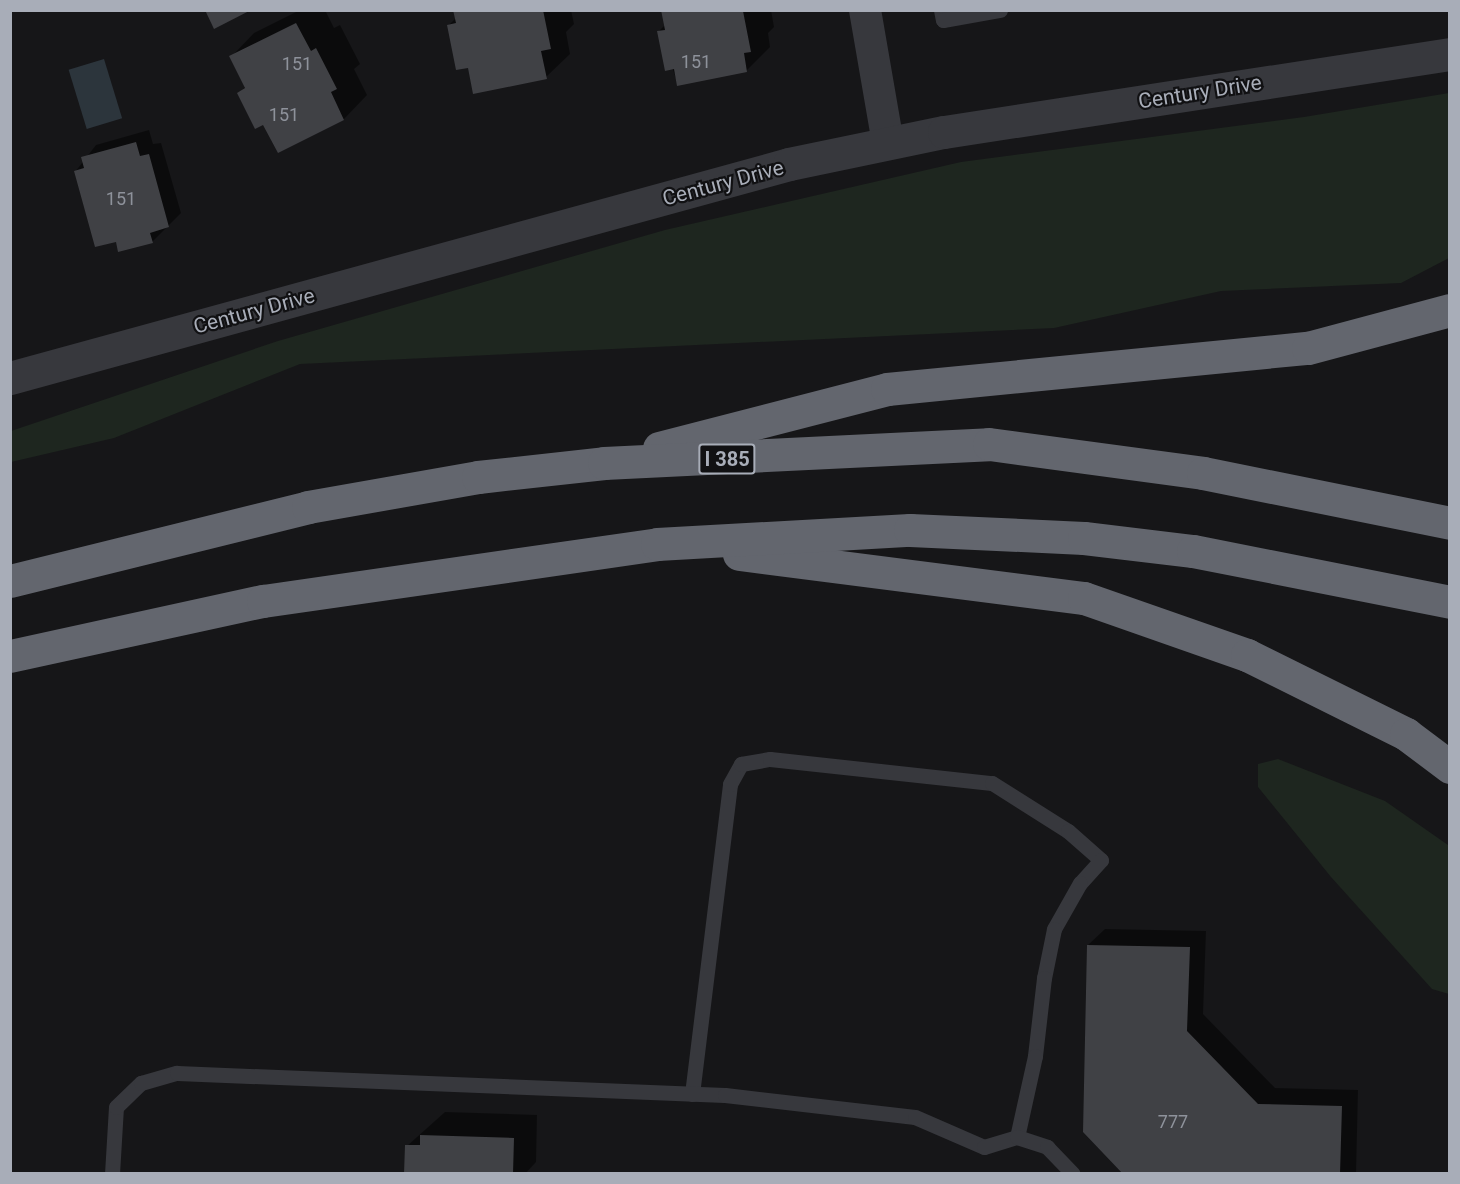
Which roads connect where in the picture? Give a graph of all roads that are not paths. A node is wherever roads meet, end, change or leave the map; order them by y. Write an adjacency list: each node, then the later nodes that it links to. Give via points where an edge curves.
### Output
1 (865, 10): 5 (street)
2 (941, 10): 3 (lane, via 944,20)
3 (1000, 10)
4 (1449, 54): 5 (street, Century Drive)
5 (888, 143): 7 (street, Century Drive, via 789,164)
6 (1449, 310): 8 (highway, via 1308,348 887,389)
7 (10, 378)
8 (604, 462): 9 (highway, I 385, via 988,444 1203,473); 11 (highway, I 385, via 478,477 308,507)
9 (1449, 523)
10 (657, 544): 12 (highway, via 910,530 1084,538 1193,551); 13 (highway, via 263,601); 14 (highway, via 1084,598 1247,655 1406,734)
11 (10, 581)
12 (1449, 602)
13 (10, 656)
14 (1449, 767)
15 (692, 1094): 16 (lane, via 915,1117 984,1147); 16 (lane, via 730,784 741,764 770,759 992,783 1068,831 1101,860 1080,883 1054,929 1035,1056); 17 (lane, via 177,1073 141,1083 116,1107)
16 (1017, 1137): 18 (lane, via 1047,1147)
17 (112, 1173)
18 (1073, 1173)

